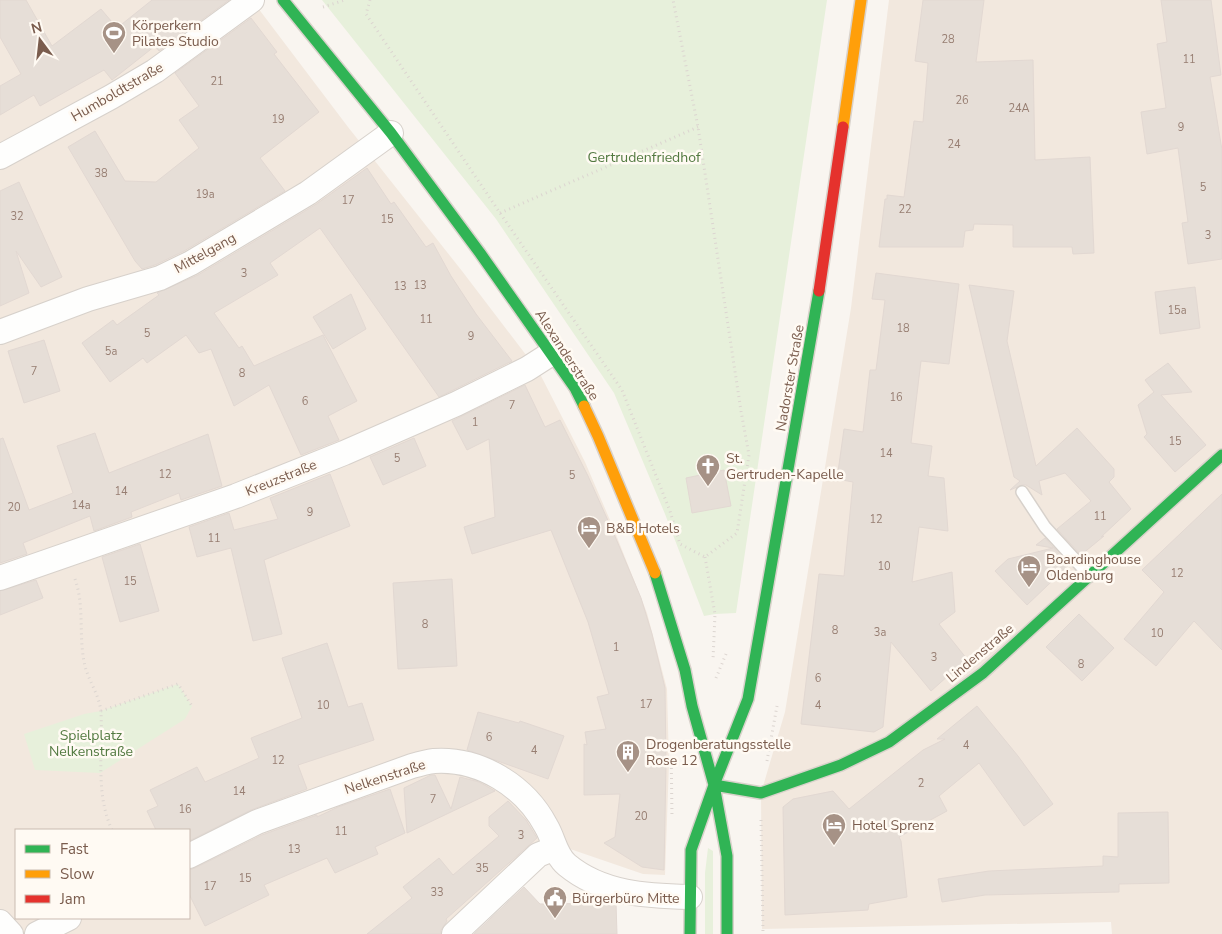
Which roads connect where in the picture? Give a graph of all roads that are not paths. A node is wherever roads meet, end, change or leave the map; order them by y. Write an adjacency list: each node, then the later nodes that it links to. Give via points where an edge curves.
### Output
1 (252, 0): 5 (street, Humboldtstraße, via 155,71)
2 (284, 0): 4 (street, Alexanderstraße)
3 (861, 0): 12 (street, Nadorster Straße, via 813,333 748,699)
4 (390, 133): 6 (street, Mittelgang, via 308,193 191,263 160,278 88,299); 7 (street, Alexanderstraße)
5 (0, 157)
6 (0, 332)
7 (552, 353): 11 (street, Kreuzstraße, via 456,404 344,453 236,496); 12 (street, Alexanderstraße, via 575,388 598,436 650,559 685,670)
8 (1222, 455): 10 (street, Lindenstraße)
9 (1022, 492): 10 (lane, via 1045,527)
10 (1090, 576): 12 (street, Lindenstraße, via 983,674 889,742 841,765 761,793)
11 (0, 578)
12 (714, 785): 15 (street, Nadorster Straße, via 691,850); 22 (street, Alexanderstraße, via 727,856)
13 (555, 848): 14 (street, Nelkenstraße, via 536,809 508,782 477,767 434,761 257,822); 15 (street, Nelkenstraße, via 567,865 603,885 629,894); 20 (street, via 538,855)
14 (190, 856)
15 (690, 897): 21 (street, Nadorster Straße)
16 (67, 919): 19 (street)
17 (0, 922): 18 (street)
18 (11, 934)
19 (37, 934)
20 (454, 934)
21 (690, 934)
22 (727, 934)

